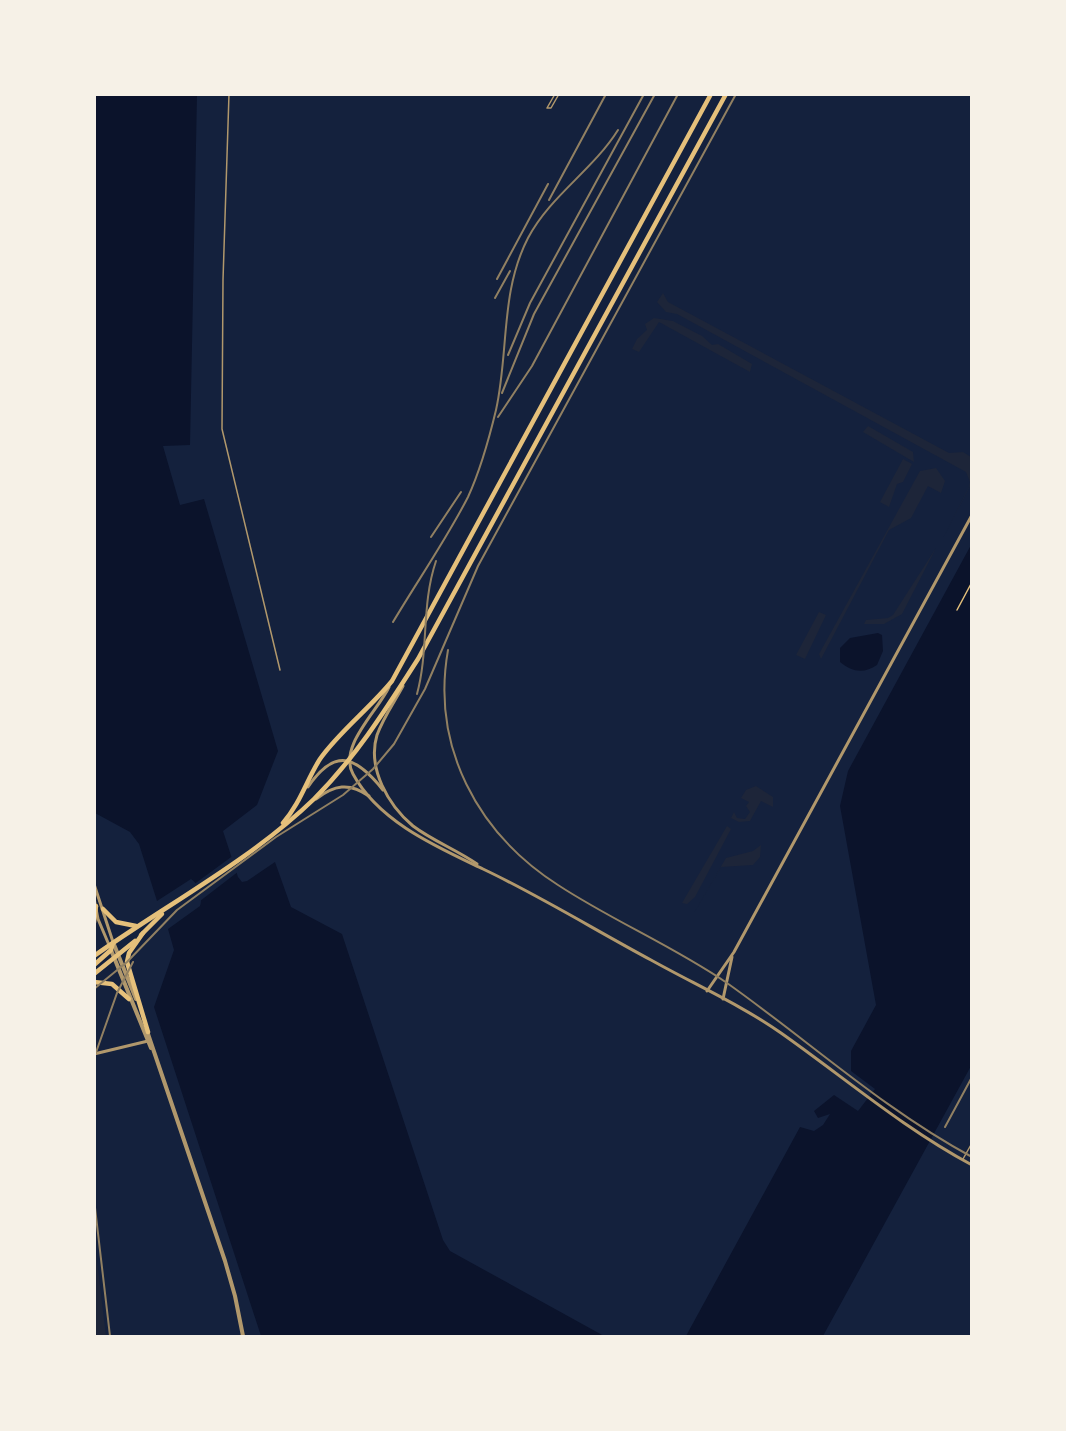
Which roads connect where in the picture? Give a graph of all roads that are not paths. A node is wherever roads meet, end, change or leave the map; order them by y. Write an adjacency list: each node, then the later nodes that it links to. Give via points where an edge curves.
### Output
1 (229, 94): 8 (lane, via 222,429)
2 (555, 94): 3 (lane, via 547,108 551,108)
3 (559, 94)
4 (711, 94): 9 (main road)
5 (726, 94): 7 (main road)
6 (972, 515): 26 (street)
7 (418, 659): 10 (main road); 12 (street, via 375,746 378,776)
8 (280, 670)
9 (392, 681): 10 (street, via 352,745); 11 (main road, via 373,706 326,752)
10 (349, 761): 11 (street, via 325,766); 12 (street, via 366,770); 13 (street, via 354,777); 14 (main road)
11 (308, 787): 15 (main road)
12 (390, 798): 16 (street, via 413,825)
13 (373, 799): 14 (street, via 353,787 339,786); 16 (street, via 415,834)
14 (293, 817): 15 (main road)
15 (277, 829): 21 (main road)
16 (483, 869): 31 (street)
17 (94, 884): 20 (street)
18 (94, 898): 19 (street)
19 (96, 906): 22 (main road); 25 (street)
20 (103, 909): 23 (main road, via 116,922); 25 (street)
21 (166, 910): 23 (main road); 24 (main road)
22 (94, 922)
23 (136, 926): 25 (main road)
24 (143, 933): 25 (main road, via 127,949); 34 (main road, via 127,962)
25 (113, 951): 27 (main road); 28 (main road); 29 (main road); 32 (street); 34 (street)
26 (734, 952): 31 (street); 33 (street)
27 (96, 955)
28 (94, 965)
29 (94, 974)
30 (94, 982): 32 (main road, via 112,984)
31 (707, 991): 33 (street)
32 (129, 999): 35 (street)
33 (723, 999): 38 (street, via 780,1032 933,1144)
34 (148, 1032): 35 (street)
35 (149, 1041): 36 (street); 40 (street, via 227,1270)
36 (94, 1054)
37 (972, 1143): 38 (lane)
38 (962, 1160): 39 (street)
39 (972, 1165)
40 (243, 1336)

